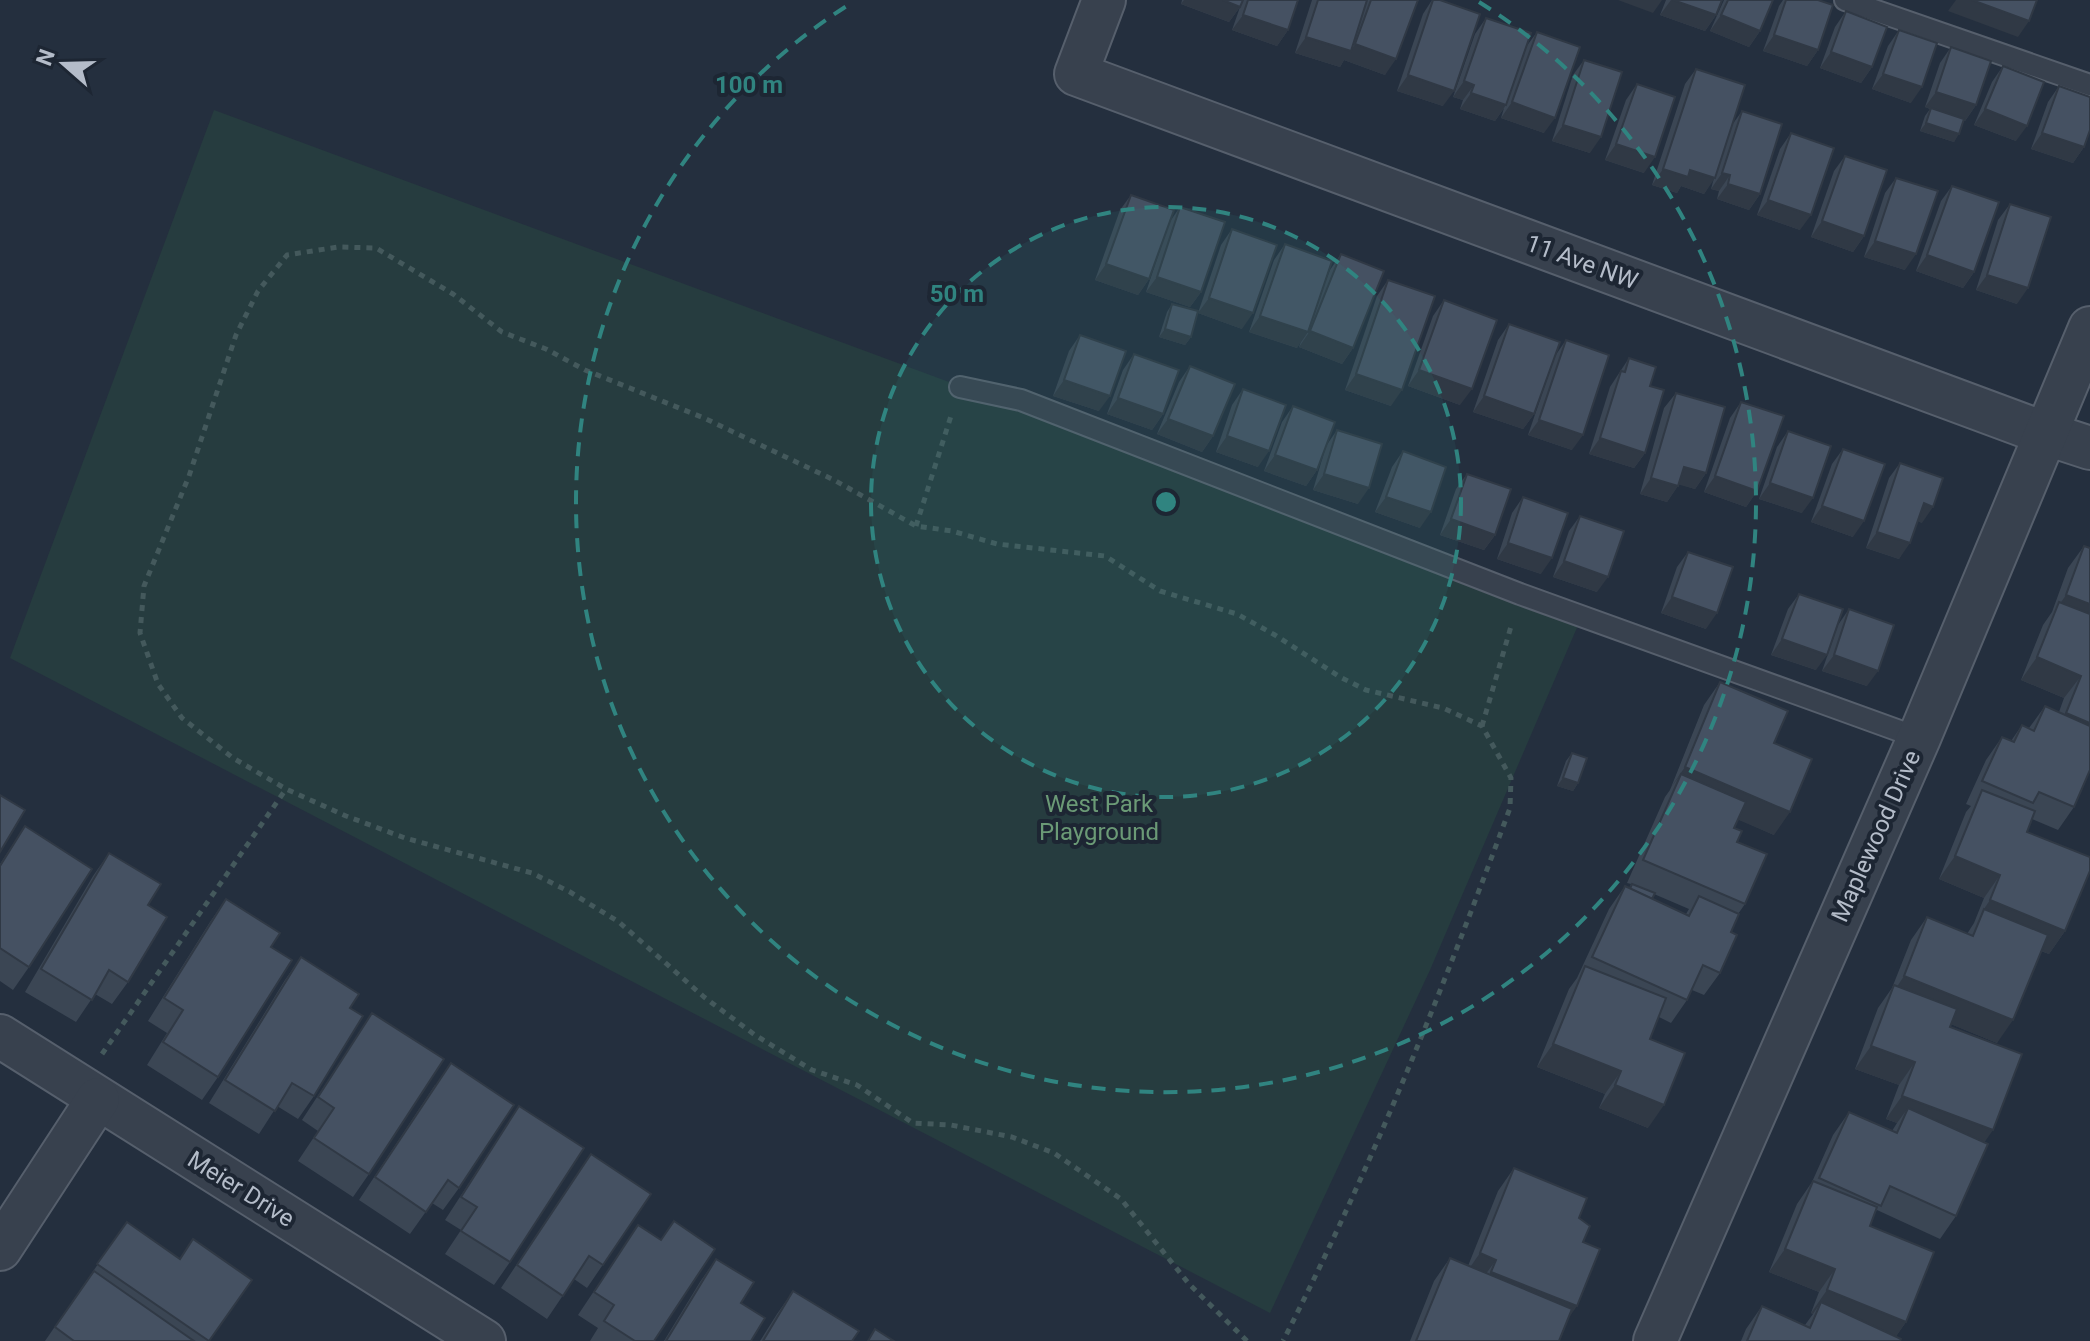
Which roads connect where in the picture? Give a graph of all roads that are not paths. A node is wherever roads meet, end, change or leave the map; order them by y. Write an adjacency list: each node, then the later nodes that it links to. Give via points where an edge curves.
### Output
1 (1104, 0): 6 (street, 11 Ave NW, via 1076,74)
2 (1845, 0): 3 (lane)
3 (2090, 85)
4 (2090, 328): 6 (street, Maplewood Drive)
5 (960, 387): 8 (lane, via 1021,400 1520,594)
6 (2044, 433): 7 (street, 11 Ave NW); 8 (street, Maplewood Drive)
7 (2090, 448)
8 (1919, 738): 13 (street, Maplewood Drive)
9 (0, 1036): 10 (street, Meier Drive)
10 (89, 1093): 11 (street); 12 (street, Meier Drive)
11 (0, 1249)
12 (484, 1341)
13 (1655, 1341)

